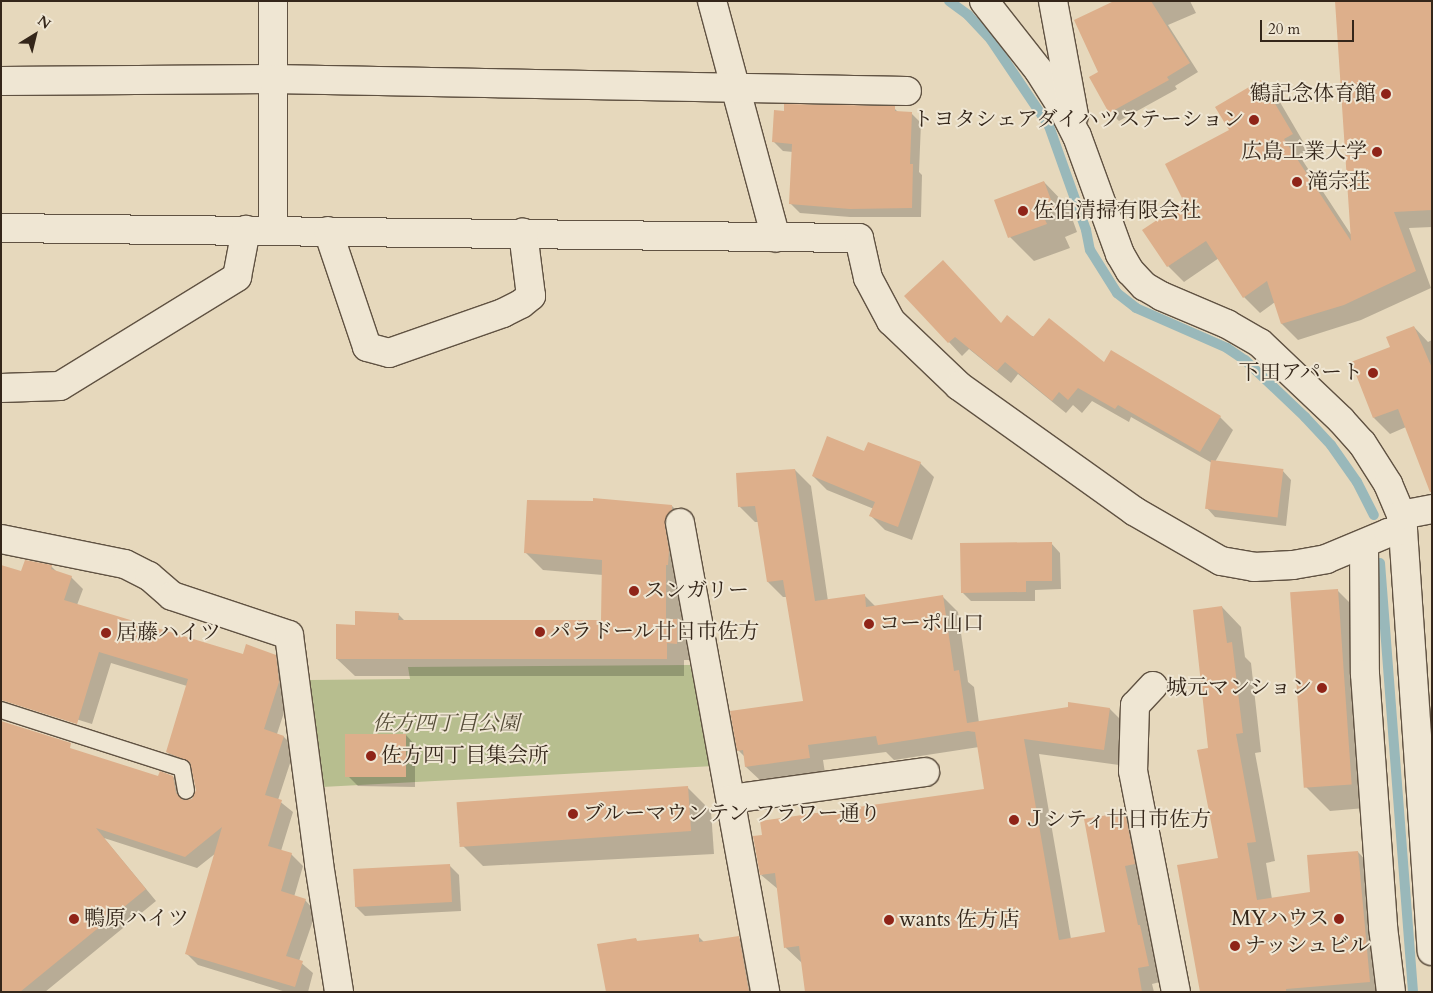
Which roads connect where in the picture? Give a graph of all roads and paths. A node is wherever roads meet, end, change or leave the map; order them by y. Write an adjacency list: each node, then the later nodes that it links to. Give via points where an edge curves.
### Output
1 (274, 1): 5 (street)
2 (712, 1): 7 (street)
3 (984, 1): 9 (street, via 1039,71)
4 (1053, 1): 9 (street)
5 (272, 79): 6 (street); 7 (street); 12 (street)
6 (1, 81)
7 (736, 87): 8 (street); 15 (street)
8 (907, 91)
9 (1077, 136): 19 (street, via 1120,254 1130,271 1144,286 1244,333 1275,356 1362,443 1388,484)
10 (1, 228): 11 (street)
11 (246, 230): 12 (street); 16 (street, via 237,277 60,386)
12 (274, 231): 13 (street)
13 (328, 231): 14 (street); 14 (street, via 367,348 389,353 503,313 531,296)
14 (523, 234): 15 (street)
15 (776, 238): 21 (street, via 859,238 868,278 891,321 959,386 1134,512 1221,561 1254,568 1293,565 1326,559)
16 (1, 388)
17 (1432, 509): 19 (street)
18 (680, 523): 27 (street)
19 (1402, 523): 21 (street); 22 (street)
20 (1, 540): 29 (street, via 125,564 149,576 172,596 289,636)
21 (1364, 545): 32 (street, via 1365,674 1383,927)
22 (1421, 671): 28 (street)
23 (1152, 686): 31 (street, via 1135,705 1133,771)
24 (1, 710): 26 (lane, via 182,768)
25 (925, 772): 27 (street)
26 (186, 791)
27 (730, 799): 30 (street)
28 (1432, 951)
29 (339, 992)
30 (765, 992)
31 (1176, 992)
32 (1391, 992)

